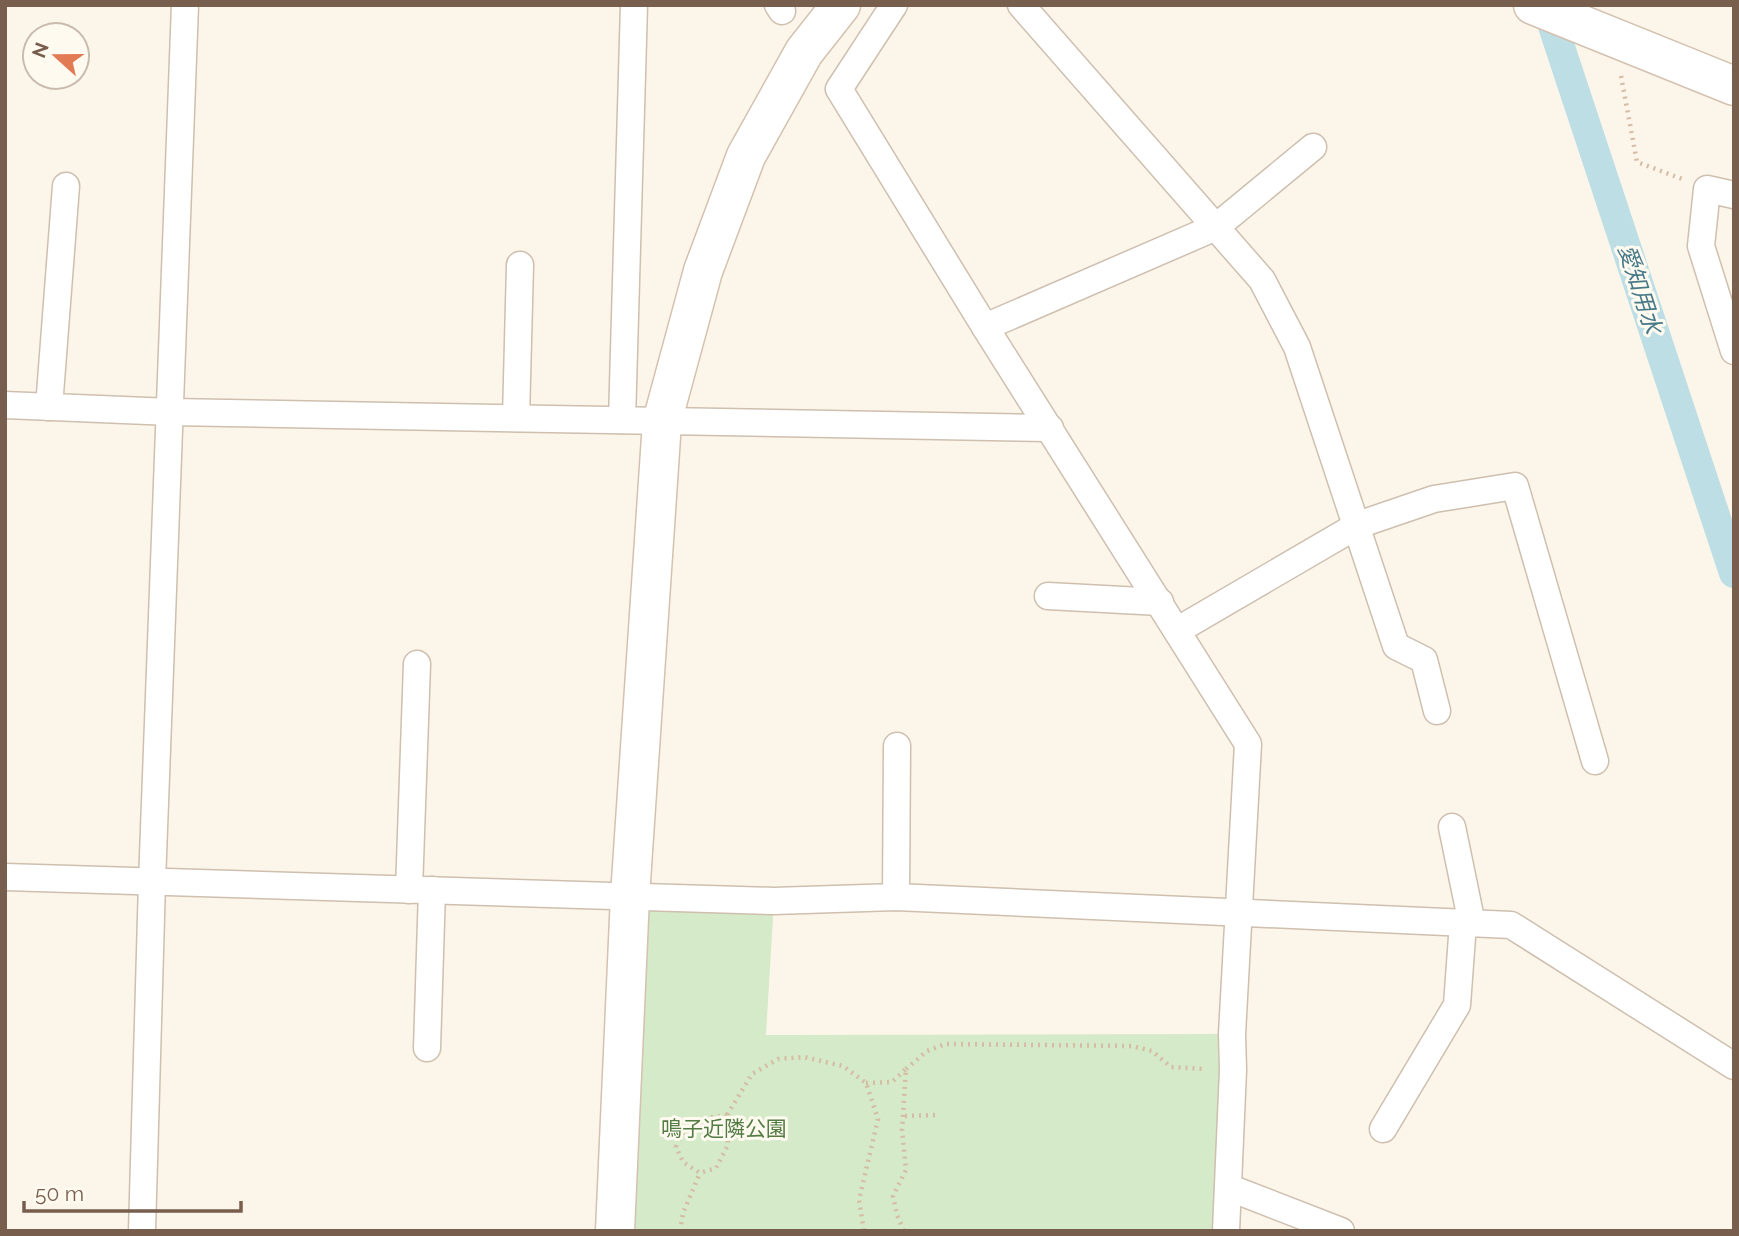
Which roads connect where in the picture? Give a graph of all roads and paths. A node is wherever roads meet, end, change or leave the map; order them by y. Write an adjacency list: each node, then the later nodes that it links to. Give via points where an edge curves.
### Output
1 (185, 5): 19 (street)
2 (634, 5): 21 (street)
3 (841, 5): 22 (street, via 804,52 746,156 703,271)
4 (894, 5): 15 (street, via 839,89)
5 (1021, 5): 13 (street)
6 (1533, 5): 7 (street)
7 (1609, 36): 8 (street); 11 (path, via 1637,162)
8 (1734, 86)
9 (1313, 148): 13 (street)
10 (66, 186): 18 (street)
11 (1707, 189): 12 (street); 16 (street, via 1701,246)
12 (1734, 195)
13 (1216, 227): 15 (street); 24 (street, via 1262,280 1297,347)
14 (520, 265): 20 (street)
15 (985, 327): 23 (street)
16 (1734, 351)
17 (5, 405): 18 (street)
18 (48, 407): 19 (street)
19 (171, 412): 20 (street); 34 (street)
20 (516, 418): 21 (street)
21 (622, 420): 22 (street)
22 (662, 422): 23 (street); 36 (street)
23 (1050, 428): 26 (street)
24 (1358, 525): 27 (street); 29 (street, via 1396,646 1424,660); 31 (street, via 1434,499 1515,486)
25 (1048, 596): 26 (street)
26 (1160, 602): 27 (street)
27 (1178, 630): 38 (street, via 1248,744)
28 (417, 664): 35 (street)
29 (1437, 711)
30 (897, 746): 37 (street)
31 (1595, 761)
32 (1452, 827): 39 (street)
33 (5, 877): 34 (street)
34 (152, 882): 35 (street); 51 (street)
35 (420, 890): 36 (street); 40 (street)
36 (630, 896): 37 (street, via 775,901); 52 (street)
37 (896, 897): 38 (street)
38 (1240, 912): 39 (street); 43 (street)
39 (1468, 923): 41 (street, via 1511,925); 48 (street, via 1457,1005)
40 (427, 1048)
41 (1734, 1066)
42 (906, 1069): 43 (path, via 927,1051 945,1044 1132,1046 1152,1051 1171,1067); 44 (path, via 892,1082); 47 (path)
43 (1233, 1070): 50 (street)
44 (866, 1083): 45 (path, via 843,1066 804,1057 778,1059 752,1074); 54 (path, via 878,1119 859,1199)
45 (727, 1115): 49 (path, via 728,1145 716,1168); 49 (path, via 691,1123 682,1133 676,1147 683,1162)
46 (939, 1115): 47 (path)
47 (905, 1116): 55 (path, via 906,1170 893,1196)
48 (1383, 1129)
49 (700, 1173): 53 (path)
50 (1230, 1188): 56 (street); 57 (street)
51 (142, 1231)
52 (615, 1231)
53 (680, 1231)
54 (864, 1231)
55 (904, 1231)
56 (1226, 1231)
57 (1340, 1231)

